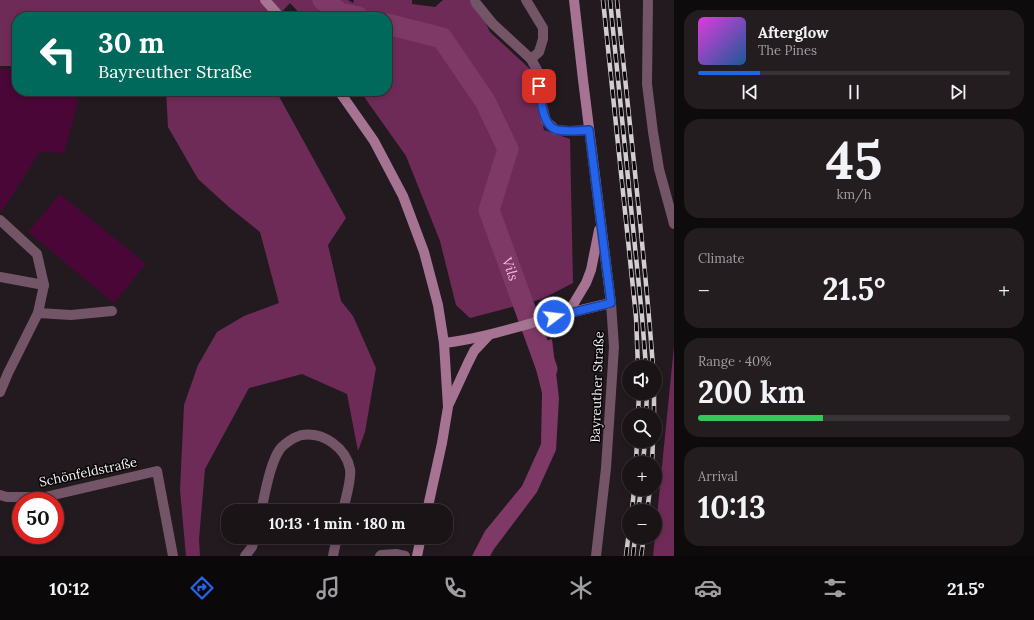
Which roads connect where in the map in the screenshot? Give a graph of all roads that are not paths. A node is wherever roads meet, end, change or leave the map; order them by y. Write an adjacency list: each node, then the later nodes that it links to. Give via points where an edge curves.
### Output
1 (265, 0): 6 (main road)
2 (475, 0): 7 (street, via 493,24)
3 (526, 0): 7 (street, via 543,28 539,52)
4 (574, 0): 9 (main road, Bayreuther Straße)
5 (648, 0): 12 (street, via 646,84 659,169)
6 (276, 12)
7 (531, 59): 9 (street, via 537,70 546,121 556,130)
8 (342, 96): 20 (main road, via 374,141 403,196 424,252 438,304)
9 (589, 130): 11 (main road, Bayreuther Straße)
10 (0, 220): 14 (street, via 37,254)
11 (600, 220): 15 (main road, Bayreuther Straße); 18 (main road, Bayreuther Straße, via 591,270)
12 (674, 224)
13 (0, 277): 14 (street)
14 (44, 285): 17 (street)
15 (611, 303): 18 (main road); 37 (street, Bayreuther Straße, via 614,346 606,468)
16 (112, 311): 17 (street, via 71,315)
17 (38, 313): 21 (street)
18 (568, 313): 19 (main road)
19 (488, 335): 20 (main road); 23 (main road, via 474,351)
20 (444, 343): 23 (main road)
21 (4, 370): 22 (street)
22 (0, 392)
23 (448, 406): 27 (main road)
24 (0, 495): 31 (street, Schönfeldstraße, via 45,497 157,471)
25 (263, 504): 26 (street, via 270,474 280,449 302,435 316,435 338,447 346,456 351,475)
26 (345, 504)
27 (429, 504)
28 (253, 544): 32 (street)
29 (336, 544): 33 (street)
30 (420, 544): 36 (main road)
31 (173, 556)
32 (245, 556)
33 (333, 556)
34 (380, 556): 35 (street)
35 (404, 556)
36 (417, 556)
37 (596, 556)

